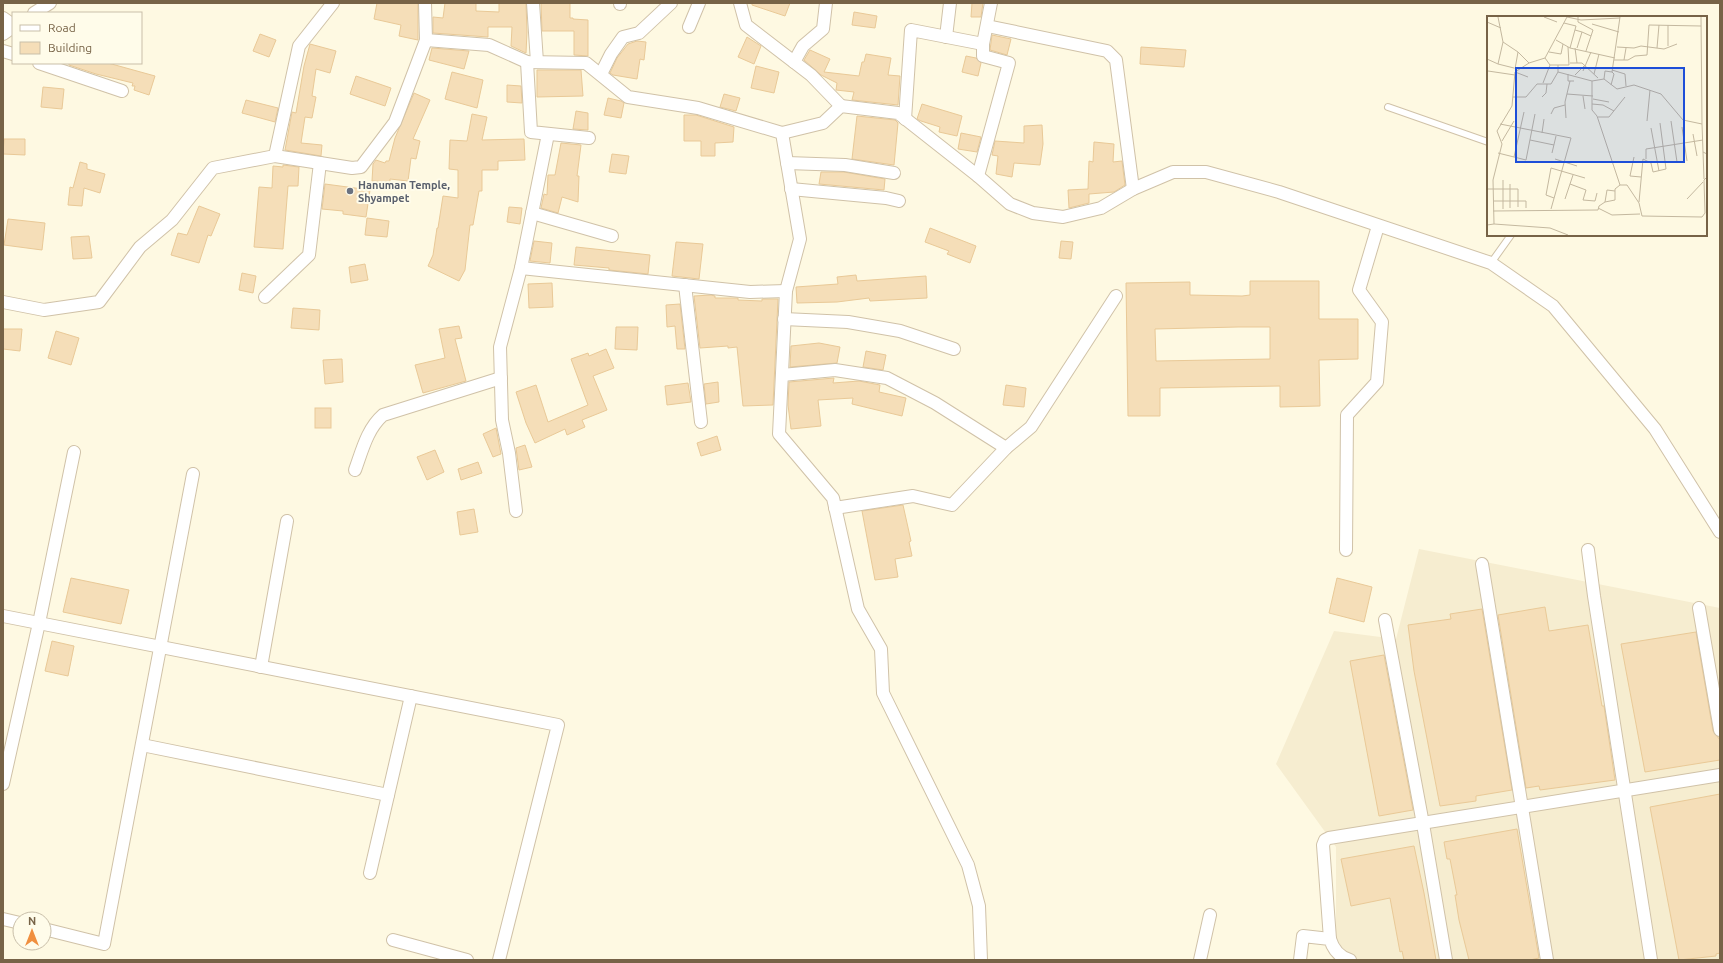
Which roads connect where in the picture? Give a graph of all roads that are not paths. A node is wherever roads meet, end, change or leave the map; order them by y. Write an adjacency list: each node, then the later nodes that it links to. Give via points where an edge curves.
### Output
1 (50, 3): 11 (street)
2 (333, 3): 33 (street, via 299,46)
3 (425, 3): 19 (street)
4 (533, 3): 21 (street)
5 (671, 3): 24 (street, via 639,33 623,37)
6 (700, 3): 16 (street)
7 (740, 3): 22 (street, via 746,25)
8 (826, 3): 22 (street, via 823,29 803,46)
9 (950, 3): 18 (street)
10 (991, 3): 14 (street)
11 (36, 12)
12 (3, 18): 13 (street)
13 (12, 25)
14 (987, 26): 20 (street); 39 (street, via 1107,51 1116,60)
15 (12, 27): 17 (street)
16 (690, 27)
17 (3, 34)
18 (946, 37): 20 (street); 28 (street, via 912,30)
19 (426, 40): 21 (street, via 489,45); 34 (street, via 395,122 368,161 362,167 352,168)
20 (983, 44): 37 (street, via 983,56 1009,63)
21 (532, 62): 24 (street, via 586,63); 30 (street, via 531,132)
22 (794, 62): 26 (street)
23 (42, 64): 25 (street)
24 (600, 74): 29 (street, via 628,97 698,108)
25 (122, 91)
26 (842, 106): 28 (street, via 898,113); 29 (street, via 822,123)
27 (1388, 107): 32 (lane)
28 (904, 119): 37 (street)
29 (782, 133): 35 (street)
30 (548, 134): 31 (street); 41 (street)
31 (588, 138)
32 (1487, 142)
33 (275, 156): 34 (street); 51 (street, via 213,168 172,220 140,247 99,302 44,310)
34 (320, 163): 50 (street, via 309,255)
35 (787, 163): 36 (street, via 845,165); 38 (street)
36 (894, 173)
37 (978, 176): 39 (street, via 1010,204 1033,213 1063,217 1101,208)
38 (791, 190): 40 (street); 48 (street, via 800,239)
39 (1133, 190): 42 (street, via 1173,172 1206,172 1278,192)
40 (899, 201)
41 (532, 213): 43 (street); 46 (street)
42 (1378, 226): 45 (street); 65 (street, via 1359,290 1382,322 1377,382 1347,416)
43 (612, 236)
44 (1509, 236): 45 (lane)
45 (1491, 263): 64 (street, via 1553,306 1655,428)
46 (521, 268): 47 (street); 55 (street, via 500,347)
47 (685, 285): 48 (street, via 750,292); 56 (street)
48 (786, 291): 52 (street)
49 (1116, 296): 57 (street, via 1031,427)
50 (265, 297)
51 (3, 302)
52 (784, 319): 53 (street, via 848,322 900,330); 54 (street)
53 (954, 349)
54 (782, 375): 57 (street, via 835,370 886,378 935,403); 61 (street, via 779,434 833,498)
55 (500, 378): 59 (street, via 383,415 370,431); 62 (street, via 502,420)
56 (702, 422)
57 (1006, 448): 61 (street, via 952,505 913,496)
58 (74, 452): 71 (street)
59 (355, 470)
60 (193, 474): 72 (street)
61 (835, 508): 90 (street, via 858,609 880,650 883,693 968,865 979,906)
62 (516, 511)
63 (287, 521): 73 (street)
64 (1720, 532)
65 (1346, 550)
66 (1588, 550): 79 (street)
67 (1482, 564): 81 (street)
68 (1699, 608): 75 (street)
69 (3, 616): 71 (street)
70 (1385, 620): 82 (street)
71 (38, 623): 72 (street); 78 (street)
72 (160, 647): 73 (street); 76 (street)
73 (262, 667): 74 (street)
74 (411, 696): 80 (street); 89 (street, via 558,725)
75 (1720, 730)
76 (142, 745): 80 (street); 85 (street, via 104,944)
77 (1720, 775): 79 (street)
78 (3, 784)
79 (1624, 791): 81 (street); 96 (street)
80 (388, 795): 83 (street)
81 (1523, 808): 82 (street); 95 (street)
82 (1423, 824): 86 (street, via 1325,840 1323,845); 94 (street)
83 (370, 873)
84 (1210, 915): 91 (street)
85 (52, 931)
86 (1330, 939): 92 (street, via 1303,936); 93 (street, via 1333,948)
87 (393, 940): 88 (street)
88 (467, 960)
89 (499, 960)
90 (981, 960)
91 (1200, 960)
92 (1300, 960)
93 (1350, 960)
94 (1446, 960)
95 (1547, 960)
96 (1651, 960)

